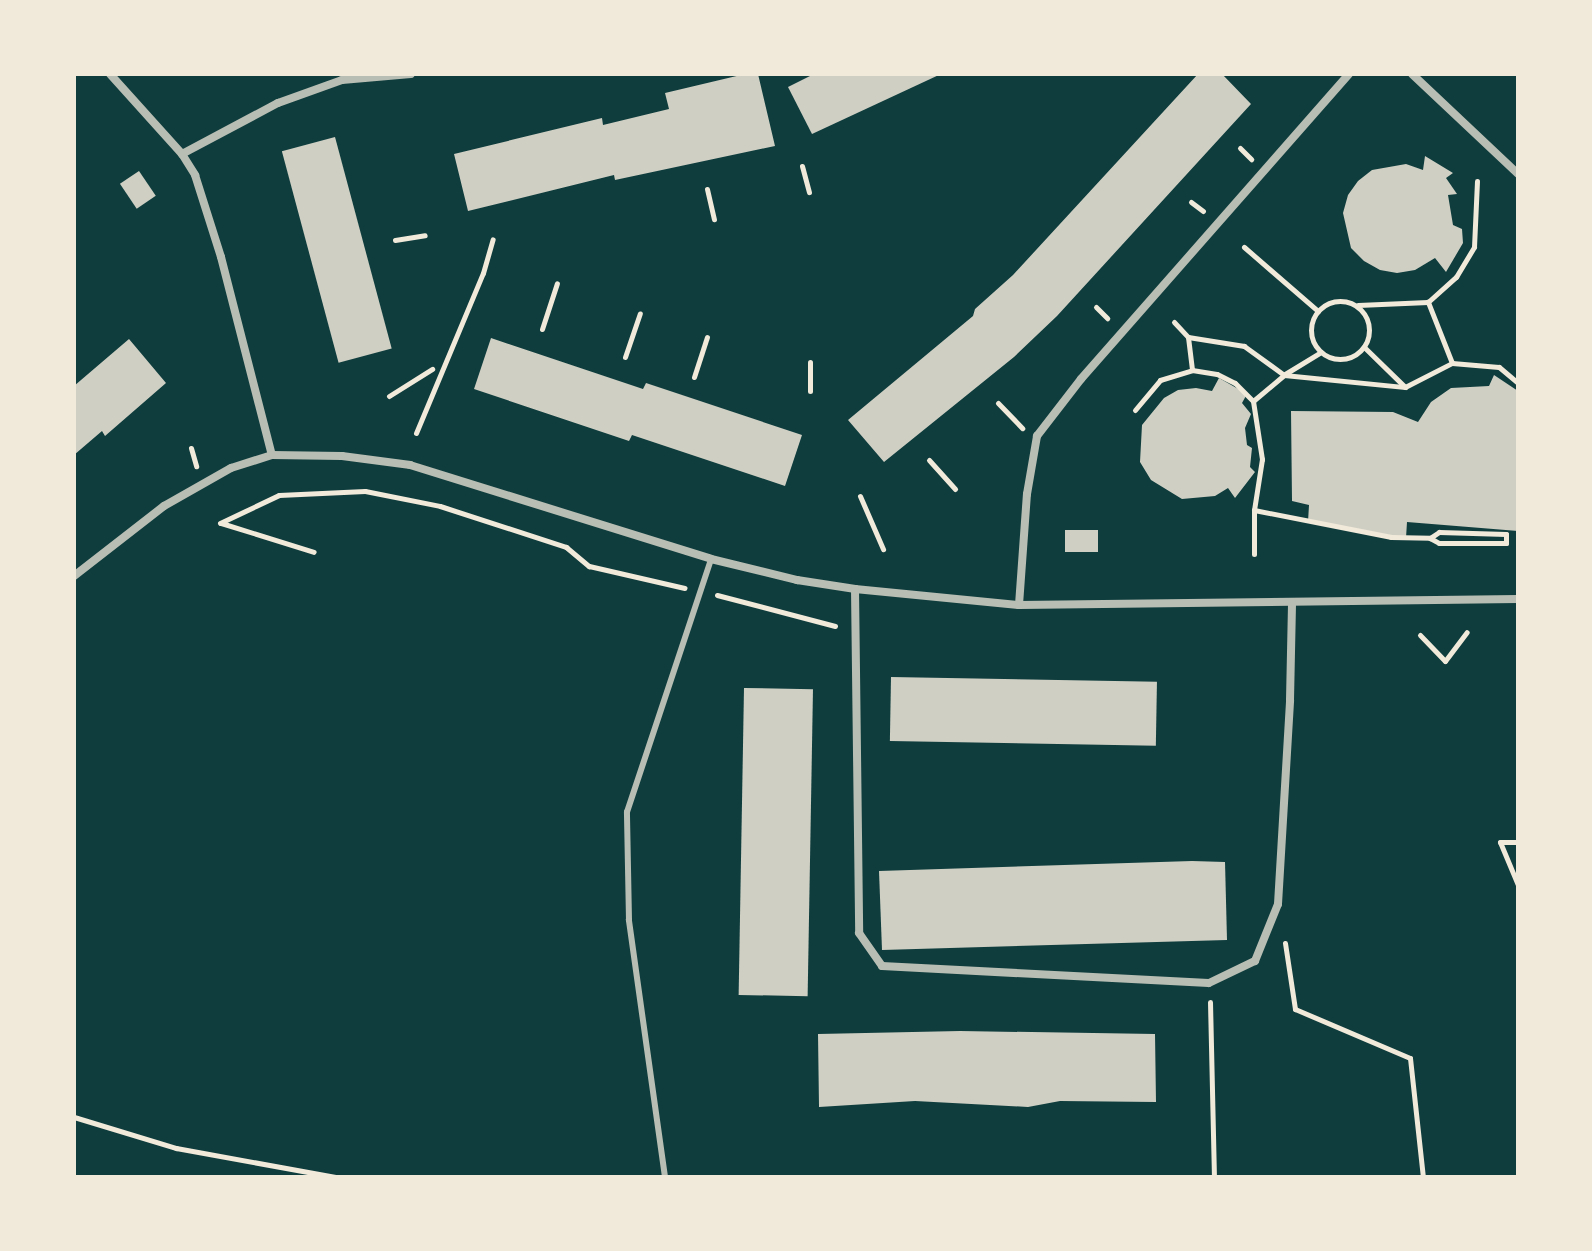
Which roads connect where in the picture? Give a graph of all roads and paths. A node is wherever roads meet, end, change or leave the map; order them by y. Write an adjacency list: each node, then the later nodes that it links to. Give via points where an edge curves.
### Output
1 (110, 74): 5 (street)
2 (411, 74): 5 (street, via 329,85 278,103)
3 (1349, 74): 64 (street, via 1037,436)
4 (1412, 74): 7 (street)
5 (182, 154): 46 (street, via 195,175 221,257)
6 (802, 166): 10 (path)
7 (1518, 174)
8 (1477, 181): 17 (path, via 1474,247 1456,277)
9 (707, 189): 11 (path)
10 (809, 192)
11 (714, 219)
12 (425, 235): 14 (path)
13 (493, 239): 43 (path)
14 (395, 240)
15 (1244, 247): 20 (path)
16 (557, 283): 24 (path)
17 (1428, 302): 18 (path); 31 (path)
18 (1357, 305): 20 (path, via 1339,300); 27 (path, via 1370,330)
19 (1096, 307): 22 (path)
20 (1318, 311): 28 (path, via 1311,335)
21 (640, 313): 29 (path)
22 (1111, 322)
23 (1174, 322): 26 (path)
24 (542, 329)
25 (707, 337): 35 (path)
26 (1188, 337): 33 (path); 34 (path, via 1244,346)
27 (1364, 347): 28 (path, via 1349,358); 37 (path)
28 (1321, 352): 34 (path)
29 (625, 357)
30 (810, 362): 38 (path)
31 (1452, 363): 36 (path, via 1499,367); 37 (path)
32 (432, 369): 39 (path)
33 (1192, 370): 40 (path, via 1235,383); 42 (path, via 1160,380)
34 (1284, 375): 37 (path); 40 (path)
35 (694, 377)
36 (1518, 383)
37 (1405, 387)
38 (810, 391)
39 (389, 396)
40 (1253, 401): 51 (path, via 1262,459)
41 (998, 403): 44 (path)
42 (1135, 410)
43 (416, 433)
44 (1028, 434)
45 (191, 448): 48 (path)
46 (272, 455): 58 (street, via 342,456 410,465); 59 (street, via 231,468 164,506)
47 (929, 460): 49 (path)
48 (197, 467)
49 (955, 489)
50 (860, 496): 54 (path)
51 (1254, 510): 52 (path, via 1391,537); 56 (path)
52 (1430, 538): 53 (path); 53 (path, via 1439,532 1506,534 1506,543)
53 (1463, 543): 57 (path)
54 (883, 549)
55 (314, 552): 61 (path, via 220,523 279,495 365,491 440,506 566,547 589,566)
56 (1254, 554)
57 (1463, 554)
58 (711, 559): 60 (street); 61 (lane)
59 (74, 576)
60 (855, 589): 64 (street); 65 (street)
61 (700, 593): 65 (path); 74 (lane, via 627,812 629,920)
62 (1518, 599): 63 (street)
63 (1292, 602): 64 (street); 70 (street)
64 (1019, 605)
65 (855, 627): 71 (street, via 859,933 882,966)
66 (1467, 632): 67 (path, via 1445,661)
67 (1420, 635)
68 (1518, 842): 69 (path, via 1500,842)
69 (1518, 885)
70 (1278, 904): 71 (street, via 1255,961); 76 (path, via 1295,1009 1410,1058)
71 (1209, 983): 75 (path)
72 (74, 1117): 73 (path, via 176,1148)
73 (335, 1177)
74 (665, 1177)
75 (1214, 1177)
76 (1423, 1177)

